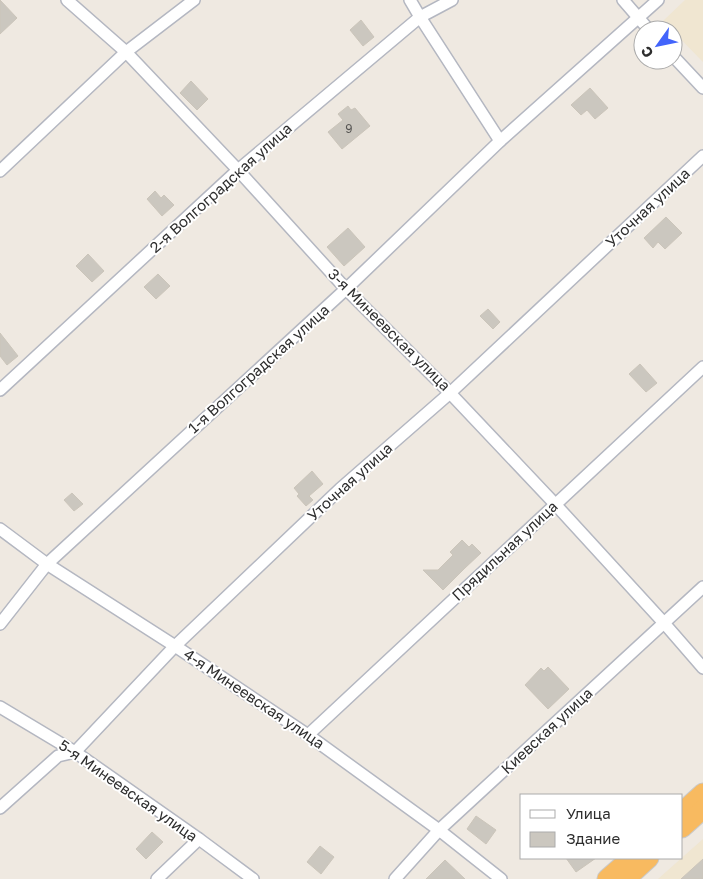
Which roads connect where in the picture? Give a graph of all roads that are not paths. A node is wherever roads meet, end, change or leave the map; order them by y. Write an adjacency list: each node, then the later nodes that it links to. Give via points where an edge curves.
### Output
1 (67, 0): 9 (street, 3-я Минеевская улица)
2 (194, 0): 9 (street)
3 (410, 0): 7 (street)
4 (452, 0): 7 (street, 2-я Волгоградская улица)
5 (623, 0): 8 (street)
6 (658, 0): 8 (street, 1-я Волгоградская улица)
7 (420, 17): 12 (street); 14 (street, 2-я Волгоградская улица)
8 (638, 19): 12 (street, 1-я Волгоградская улица)
9 (126, 52): 14 (street, 3-я Минеевская улица); 15 (street)
10 (683, 67): 11 (street)
11 (703, 88)
12 (500, 141): 16 (street, 1-я Волгоградская улица)
13 (703, 156): 19 (street, Уточная улица)
14 (238, 170): 16 (street, 3-я Минеевская улица); 18 (street, 2-я Волгоградская улица)
15 (0, 171)
16 (346, 289): 19 (street, 3-я Минеевская улица); 22 (street, 1-я Волгоградская улица)
17 (703, 367): 20 (street, Прядильная улица)
18 (0, 390)
19 (450, 393): 20 (street, 3-я Минеевская улица); 26 (street, Уточная улица, via 340,489)
20 (555, 504): 24 (street, 3-я Минеевская улица); 29 (street, Прядильная улица)
21 (0, 529): 22 (street, 4-я Минеевская улица)
22 (47, 564): 25 (street, 1-я Волгоградская улица); 26 (street, 4-я Минеевская улица)
23 (703, 587): 24 (street, Киевская улица)
24 (664, 623): 27 (street, 3-я Минеевская улица); 36 (street, Киевская улица)
25 (0, 624)
26 (175, 646): 29 (street, 4-я Минеевская улица); 30 (street, Уточная улица)
27 (703, 668)
28 (0, 707): 30 (street, 5-я Минеевская улица)
29 (308, 735): 36 (street, 4-я Минеевская улица)
30 (75, 752): 32 (street, Уточная улица, via 58,756); 37 (street, 5-я Минеевская улица)
31 (703, 793): 34 (highway)
32 (0, 808)
33 (703, 809): 35 (highway)
34 (683, 811)
35 (683, 827)
36 (439, 830): 42 (street, Киевская улица); 43 (street, 4-я Минеевская улица)
37 (199, 840): 40 (street); 41 (street, 5-я Минеевская улица)
38 (630, 859): 44 (highway)
39 (648, 859): 45 (highway)
40 (157, 879)
41 (253, 879)
42 (395, 879)
43 (501, 879)
44 (607, 879)
45 (626, 879)

